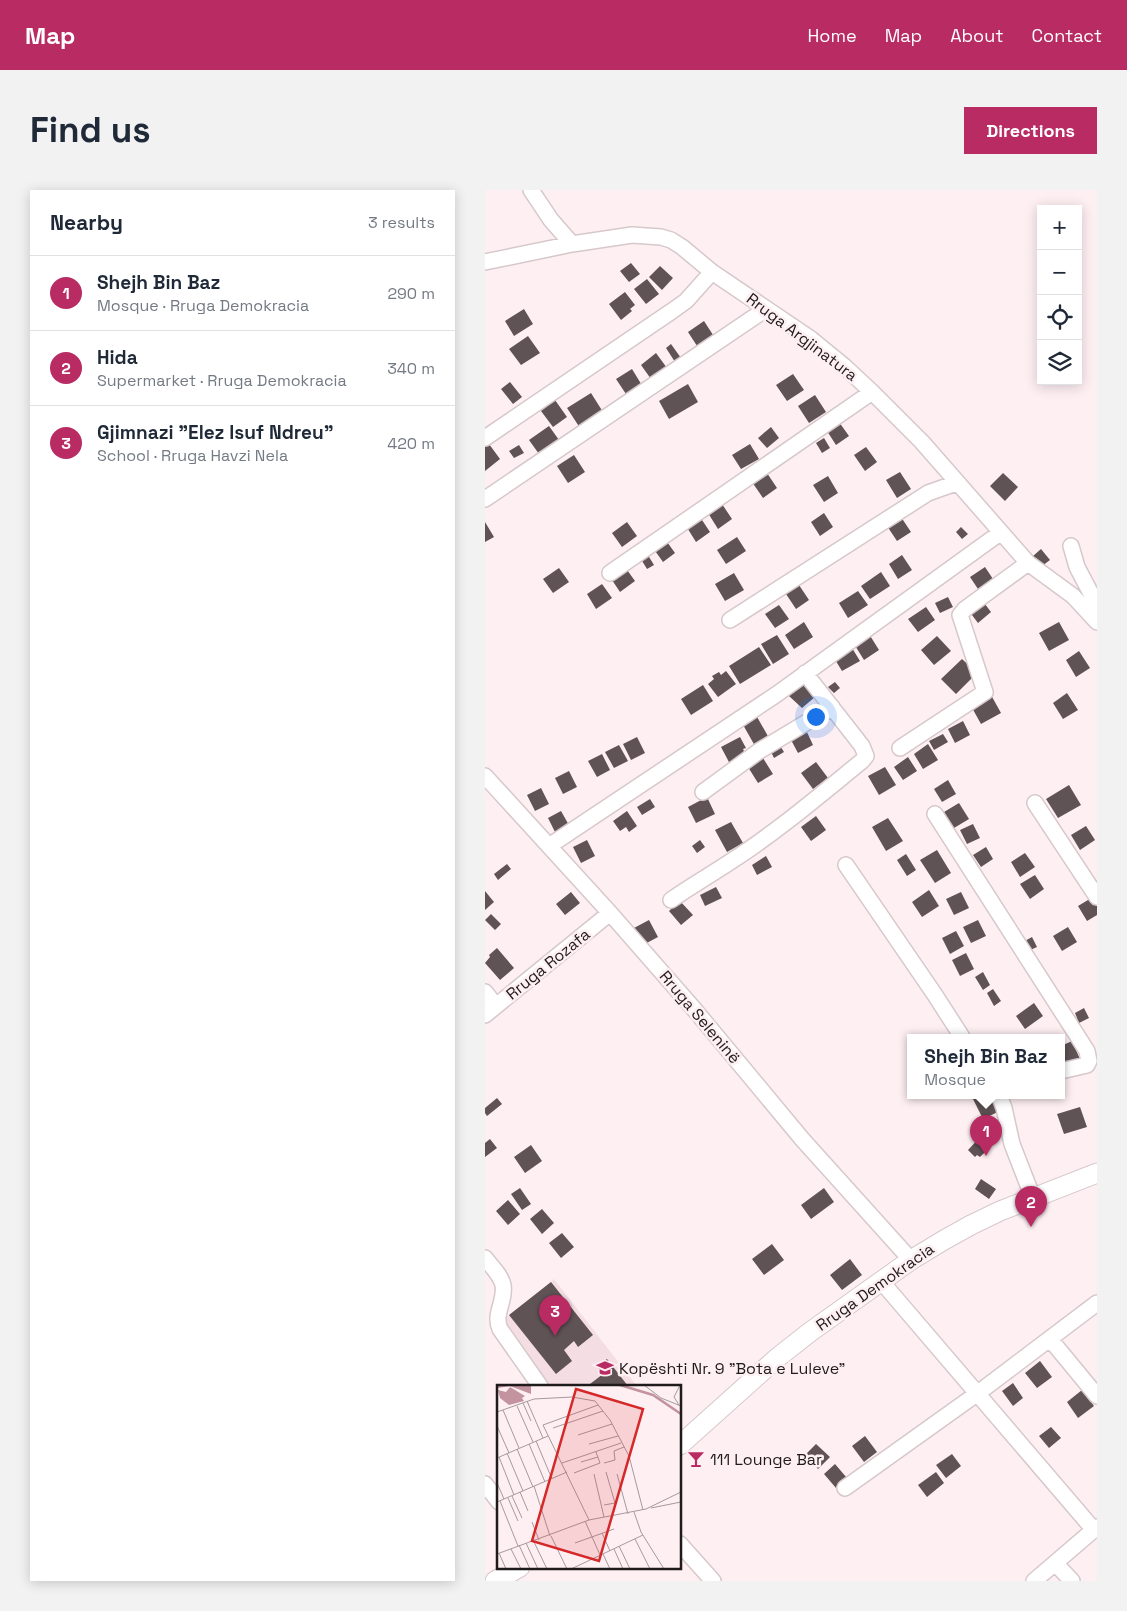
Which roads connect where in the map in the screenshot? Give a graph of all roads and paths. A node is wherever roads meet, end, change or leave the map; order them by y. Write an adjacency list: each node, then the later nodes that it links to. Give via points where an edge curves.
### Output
1 (531, 190): 2 (street)
2 (572, 244): 3 (street, Rruga Argjinatura); 4 (street, Rruga Argjinatura, via 632,235 661,237 682,247)
3 (485, 262)
4 (712, 272): 5 (street, Rruga Argjinatura); 7 (street, via 686,301)
5 (766, 309): 6 (street, Rruga Argjinatura, via 811,339); 9 (street)
6 (872, 392): 8 (street, Rruga Argjinatura, via 922,442); 13 (street)
7 (485, 438)
8 (956, 483): 10 (street, Rruga Argjinatura); 15 (street, via 929,493)
9 (485, 499)
10 (1000, 533): 12 (street, Rruga Argjinatura); 17 (street)
11 (1071, 546): 14 (street, via 1077,567)
12 (1028, 563): 16 (street, Rruga Argjinatura, via 1073,596); 19 (street, via 960,615 985,692)
13 (610, 573)
14 (1097, 604)
15 (730, 620)
16 (1097, 622)
17 (805, 673): 18 (street); 24 (street)
18 (832, 707): 21 (street, via 759,752); 27 (street, via 862,746 866,756 862,761 734,860)
19 (899, 748)
20 (485, 776): 24 (street, Rruga Seleninë)
21 (703, 792)
22 (1035, 803): 26 (street)
23 (935, 814): 32 (street, via 1087,1051 1087,1065)
24 (549, 846): 28 (street, Rruga Seleninë)
25 (846, 865): 31 (street)
26 (1097, 897)
27 (671, 900)
28 (611, 913): 30 (street, Rruga Rozafa); 37 (street, Rruga Seleninë, via 802,1139)
29 (485, 992): 30 (street)
30 (491, 1011)
31 (960, 1034)
32 (1065, 1070)
33 (1003, 1099): 35 (street, via 1012,1144)
34 (1097, 1173): 35 (main road, Rruga Demokracia)
35 (1033, 1198): 37 (main road, Rruga Demokracia, via 971,1225)
36 (485, 1258): 41 (street, via 503,1285 497,1323)
37 (911, 1260): 38 (main road, Rruga Demokracia)
38 (881, 1281): 42 (street); 44 (main road, Rruga Demokracia, via 777,1358)
39 (1097, 1303): 40 (street)
40 (1050, 1339): 42 (street); 43 (street)
41 (538, 1385)
42 (978, 1393): 46 (street); 48 (street)
43 (1097, 1396)
44 (681, 1444)
45 (485, 1484): 47 (street)
46 (845, 1488)
47 (497, 1499)
48 (1095, 1528): 50 (street)
49 (681, 1545): 53 (street)
50 (1055, 1563): 54 (street); 55 (street)
51 (518, 1568): 52 (main road)
52 (497, 1581)
53 (713, 1581)
54 (1034, 1581)
55 (1072, 1581)

